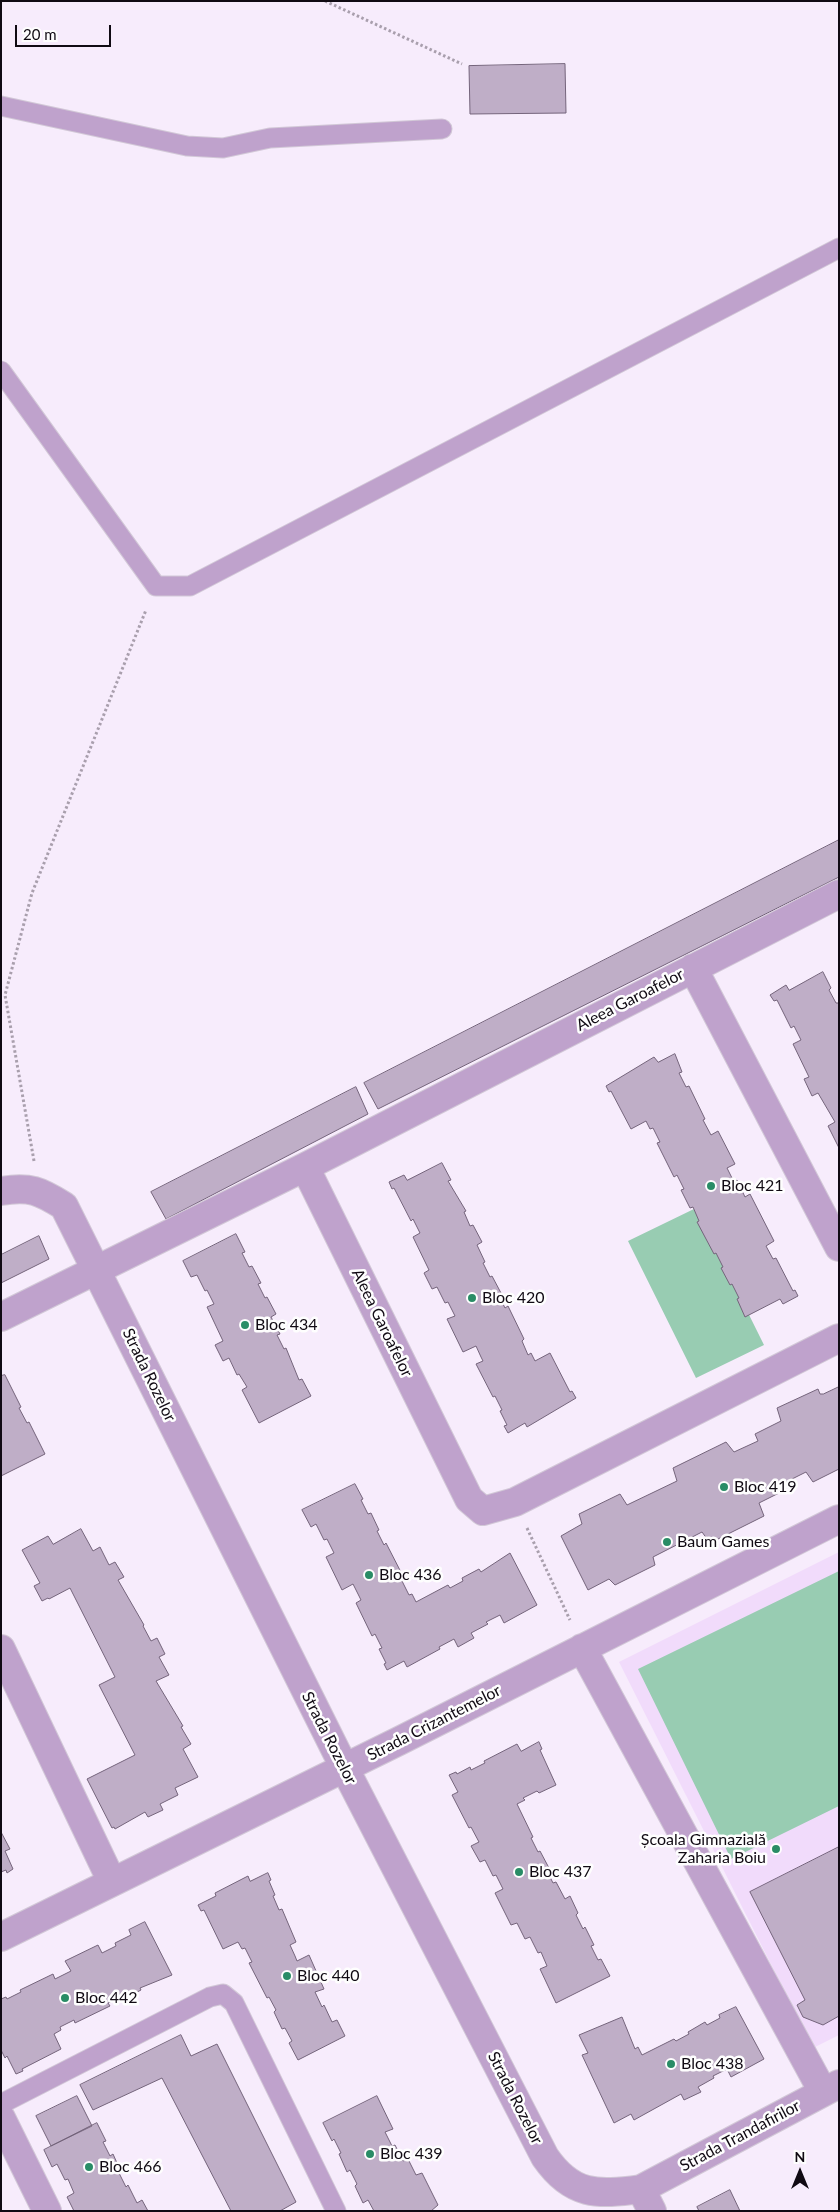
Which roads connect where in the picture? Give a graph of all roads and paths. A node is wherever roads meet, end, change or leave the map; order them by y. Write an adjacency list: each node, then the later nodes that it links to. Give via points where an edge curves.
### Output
1 (325, 1): 2 (path)
2 (462, 64)
3 (1, 106): 4 (lane, via 187,146 223,148 270,138)
4 (442, 129)
5 (839, 248): 7 (lane, via 190,586)
6 (1, 370): 7 (lane)
7 (156, 586): 12 (path, via 32,893 5,995)
8 (839, 894): 9 (street, Aleea Garoafelor)
9 (693, 968): 10 (street, Aleea Garoafelor); 13 (street, Aleea Garoafelor)
10 (305, 1167): 14 (street); 17 (street, Aleea Garoafelor, via 468,1499 483,1511)
11 (1, 1191): 12 (street, via 20,1188)
12 (39, 1191): 14 (street, Strada Rozelor, via 64,1206)
13 (839, 1247)
14 (97, 1270): 15 (street); 21 (street, Strada Rozelor)
15 (1, 1317)
16 (839, 1338): 17 (street, Aleea Garoafelor)
17 (516, 1502): 19 (path)
18 (839, 1519): 19 (street, Strada Crizantemelor)
19 (582, 1648): 21 (street, Strada Crizantemelor); 24 (street)
20 (1, 1649): 22 (street)
21 (344, 1768): 22 (street, Strada Crizantemelor); 27 (street, Strada Rozelor, via 545,2157 556,2172)
22 (112, 1882): 23 (street, Strada Crizantemelor)
23 (1, 1937)
24 (831, 2088): 28 (street, Strada Trandafirilor)
25 (1, 2104): 30 (lane, via 210,1997 223,1994 234,2003)
26 (1, 2118): 29 (street)
27 (582, 2189): 28 (street, Strada Trandafirilor)
28 (646, 2200)
29 (47, 2211)
30 (336, 2211)

